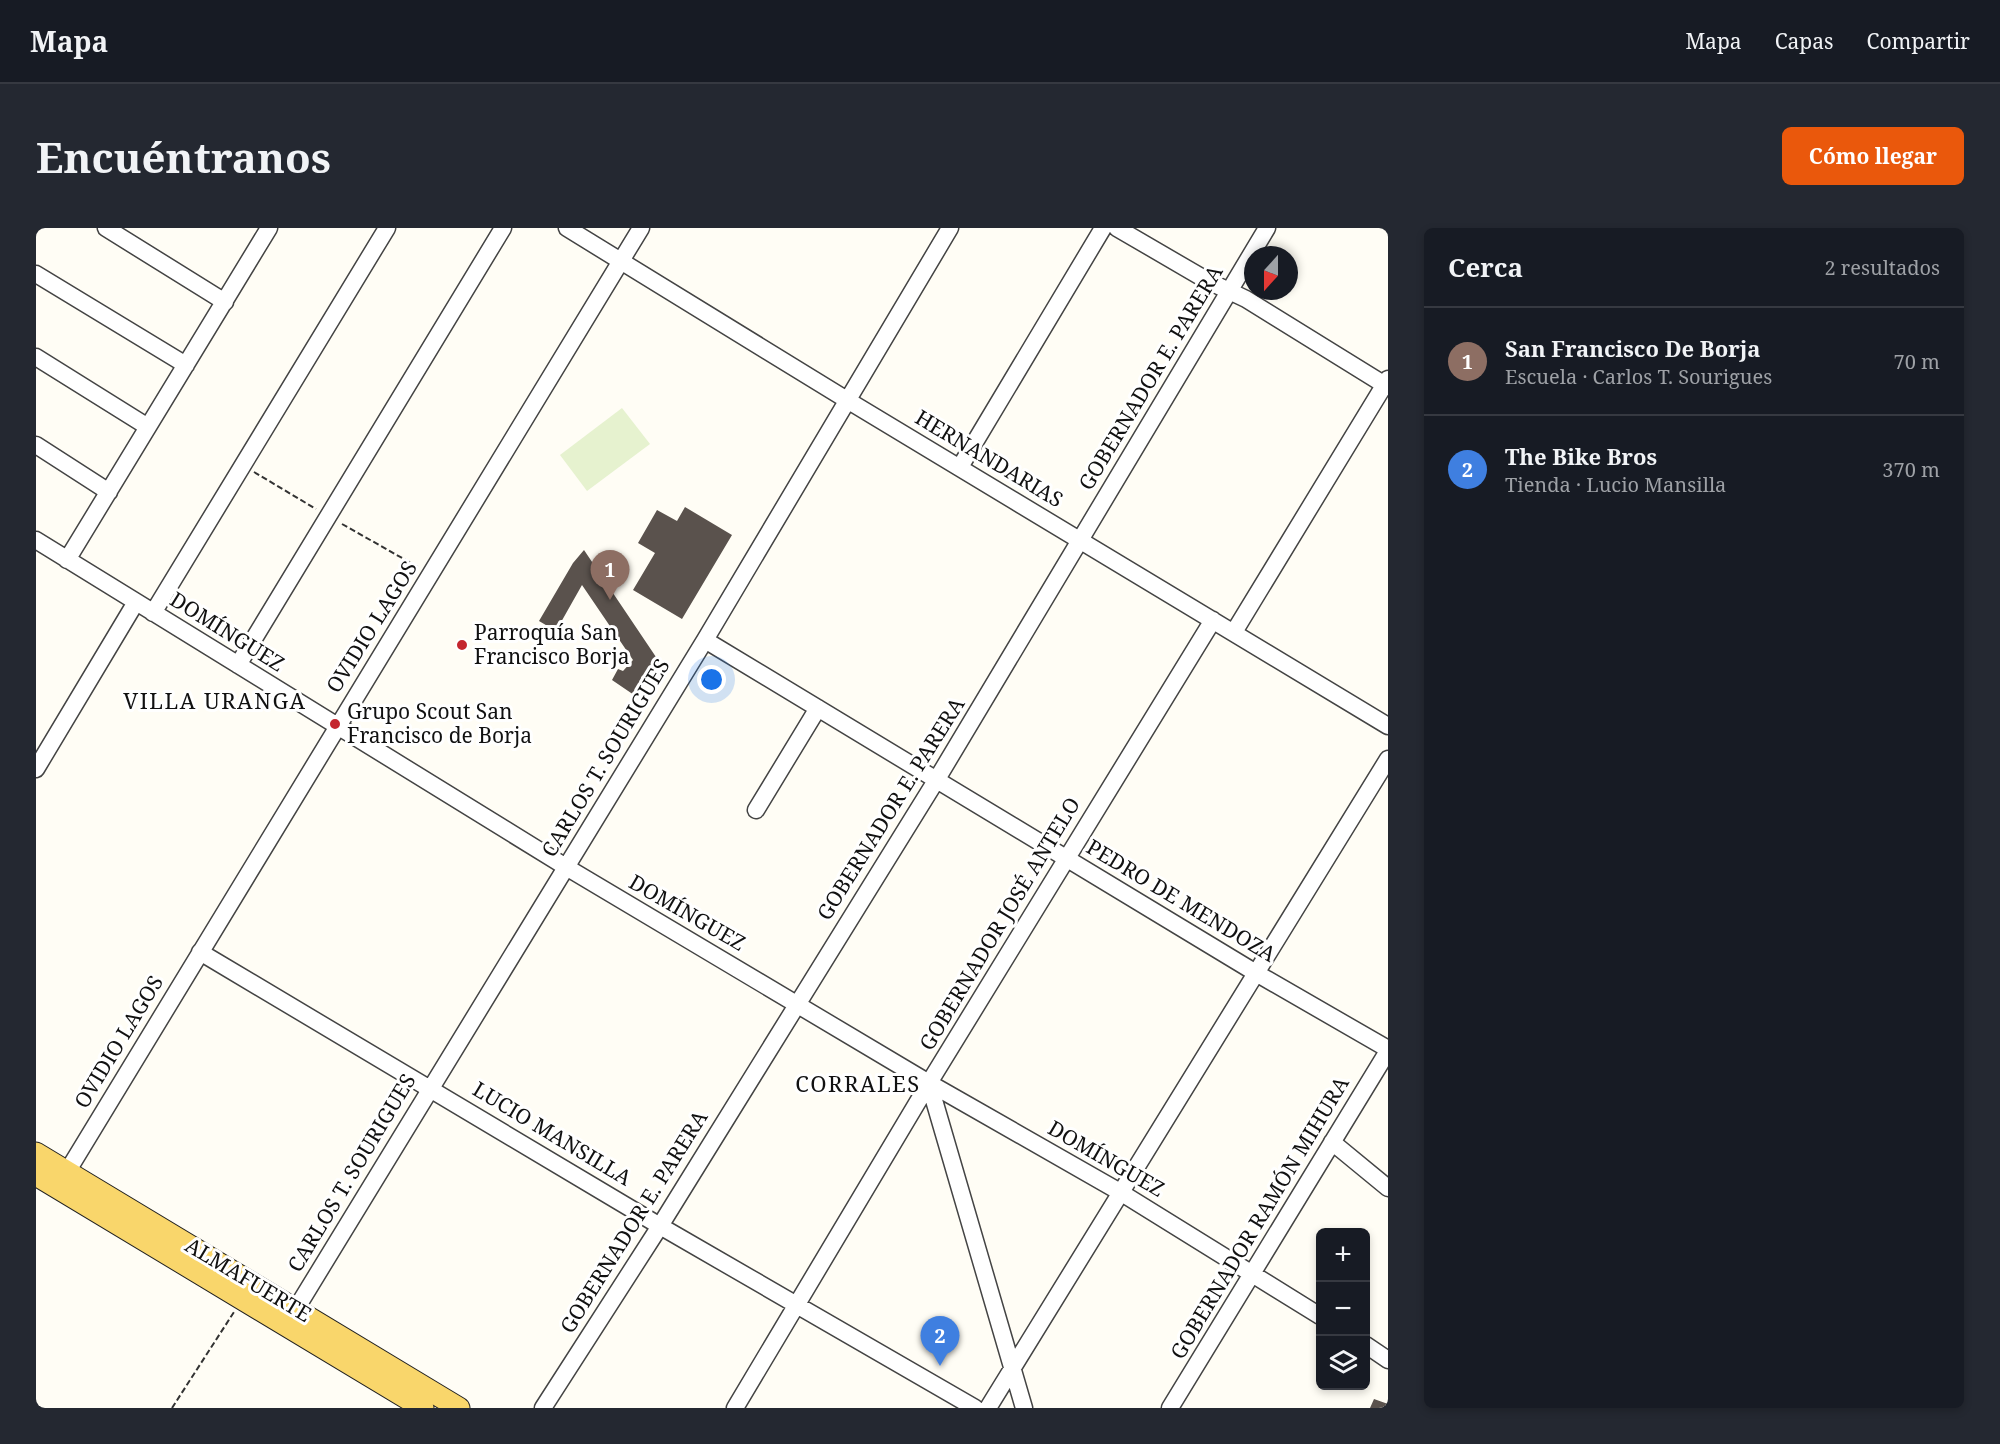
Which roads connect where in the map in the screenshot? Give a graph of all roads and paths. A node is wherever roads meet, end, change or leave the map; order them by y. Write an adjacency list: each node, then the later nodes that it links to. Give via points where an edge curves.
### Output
1 (105, 228): 14 (street)
2 (269, 228): 14 (street)
3 (387, 228): 27 (street)
4 (503, 228): 31 (street)
5 (567, 228): 11 (street, HERNANDARIAS)
6 (641, 228): 11 (street, OVIDIO LAGOS)
7 (950, 228): 18 (street, CARLOS T. SOURIGUES)
8 (1103, 228): 21 (street)
9 (1117, 228): 13 (street)
10 (1267, 228): 13 (street, GOBERNADOR E. PARERA)
11 (621, 261): 18 (street, HERNANDARIAS); 34 (street, OVIDIO LAGOS)
12 (36, 274): 16 (street)
13 (1228, 291): 17 (street); 24 (street, GOBERNADOR E. PARERA)
14 (225, 302): 16 (street)
15 (36, 357): 19 (street)
16 (186, 365): 19 (street)
17 (1387, 384): 29 (street)
18 (846, 400): 21 (street, HERNANDARIAS); 30 (street, CARLOS T. SOURIGUES)
19 (148, 427): 22 (street)
20 (36, 444): 22 (street)
21 (960, 467): 24 (street, HERNANDARIAS)
22 (109, 492): 25 (street)
23 (36, 540): 25 (street, DOMÍNGUEZ)
24 (1080, 540): 28 (street, HERNANDARIAS); 37 (street, GOBERNADOR E. PARERA)
25 (67, 560): 26 (street, DOMÍNGUEZ)
26 (136, 602): 27 (street, DOMÍNGUEZ); 36 (street)
27 (153, 613): 31 (street, DOMÍNGUEZ)
28 (1213, 620): 29 (street, HERNANDARIAS); 39 (street, GOBERNADOR JOSÉ ANTELO)
29 (1234, 632): 33 (street, HERNANDARIAS)
30 (705, 640): 32 (street, PEDRO DE MENDOZA); 40 (street, CARLOS T. SOURIGUES)
31 (238, 665): 34 (street, DOMÍNGUEZ)
32 (818, 708): 37 (street, PEDRO DE MENDOZA); 38 (street)
33 (1386, 720)
34 (338, 726): 40 (street, DOMÍNGUEZ); 41 (street, OVIDIO LAGOS)
35 (1388, 759): 42 (street)
36 (36, 769)
37 (938, 779): 39 (street, PEDRO DE MENDOZA); 43 (street, GOBERNADOR E. PARERA)
38 (756, 810)
39 (1066, 858): 42 (street, PEDRO DE MENDOZA); 45 (street, GOBERNADOR JOSÉ ANTELO)
40 (566, 867): 43 (street, DOMÍNGUEZ); 46 (street, CARLOS T. SOURIGUES)
41 (200, 952): 46 (street, LUCIO MANSILLA); 49 (street, OVIDIO LAGOS)
42 (1256, 973): 44 (street, PEDRO DE MENDOZA); 52 (street)
43 (797, 1004): 45 (street, DOMÍNGUEZ); 53 (street, GOBERNADOR E. PARERA)
44 (1388, 1050): 47 (street, GOBERNADOR RAMÓN MIHURA)
45 (929, 1083): 52 (street, DOMÍNGUEZ); 56 (street, GOBERNADOR JOSÉ ANTELO); 61 (street)
46 (430, 1088): 53 (street, LUCIO MANSILLA); 57 (street, CARLOS T. SOURIGUES)
47 (1332, 1142): 51 (street); 54 (street, GOBERNADOR RAMÓN MIHURA)
48 (36, 1153): 49 (main road, ALMAFUERTE)
49 (67, 1172): 57 (main road, ALMAFUERTE)
50 (36, 1174): 55 (main road, ALMAFUERTE)
51 (1388, 1188)
52 (1120, 1192): 54 (street, DOMÍNGUEZ); 61 (street)
53 (660, 1226): 56 (street, LUCIO MANSILLA); 65 (street, GOBERNADOR E. PARERA)
54 (1252, 1273): 58 (street, DOMÍNGUEZ); 70 (street, GOBERNADOR RAMÓN MIHURA)
55 (242, 1299): 62 (path); 63 (main road, ALMAFUERTE)
56 (798, 1305): 66 (street, GOBERNADOR JOSÉ ANTELO); 67 (street, LUCIO MANSILLA)
57 (296, 1309): 64 (main road, ALMAFUERTE)
58 (1316, 1313)
59 (1370, 1348): 60 (street)
60 (1388, 1360)
61 (1012, 1368): 68 (street); 69 (street)
62 (172, 1408)
63 (423, 1408)
64 (459, 1408)
65 (543, 1408)
66 (735, 1408)
67 (975, 1408)
68 (988, 1408)
69 (1024, 1408)
70 (1170, 1408)

